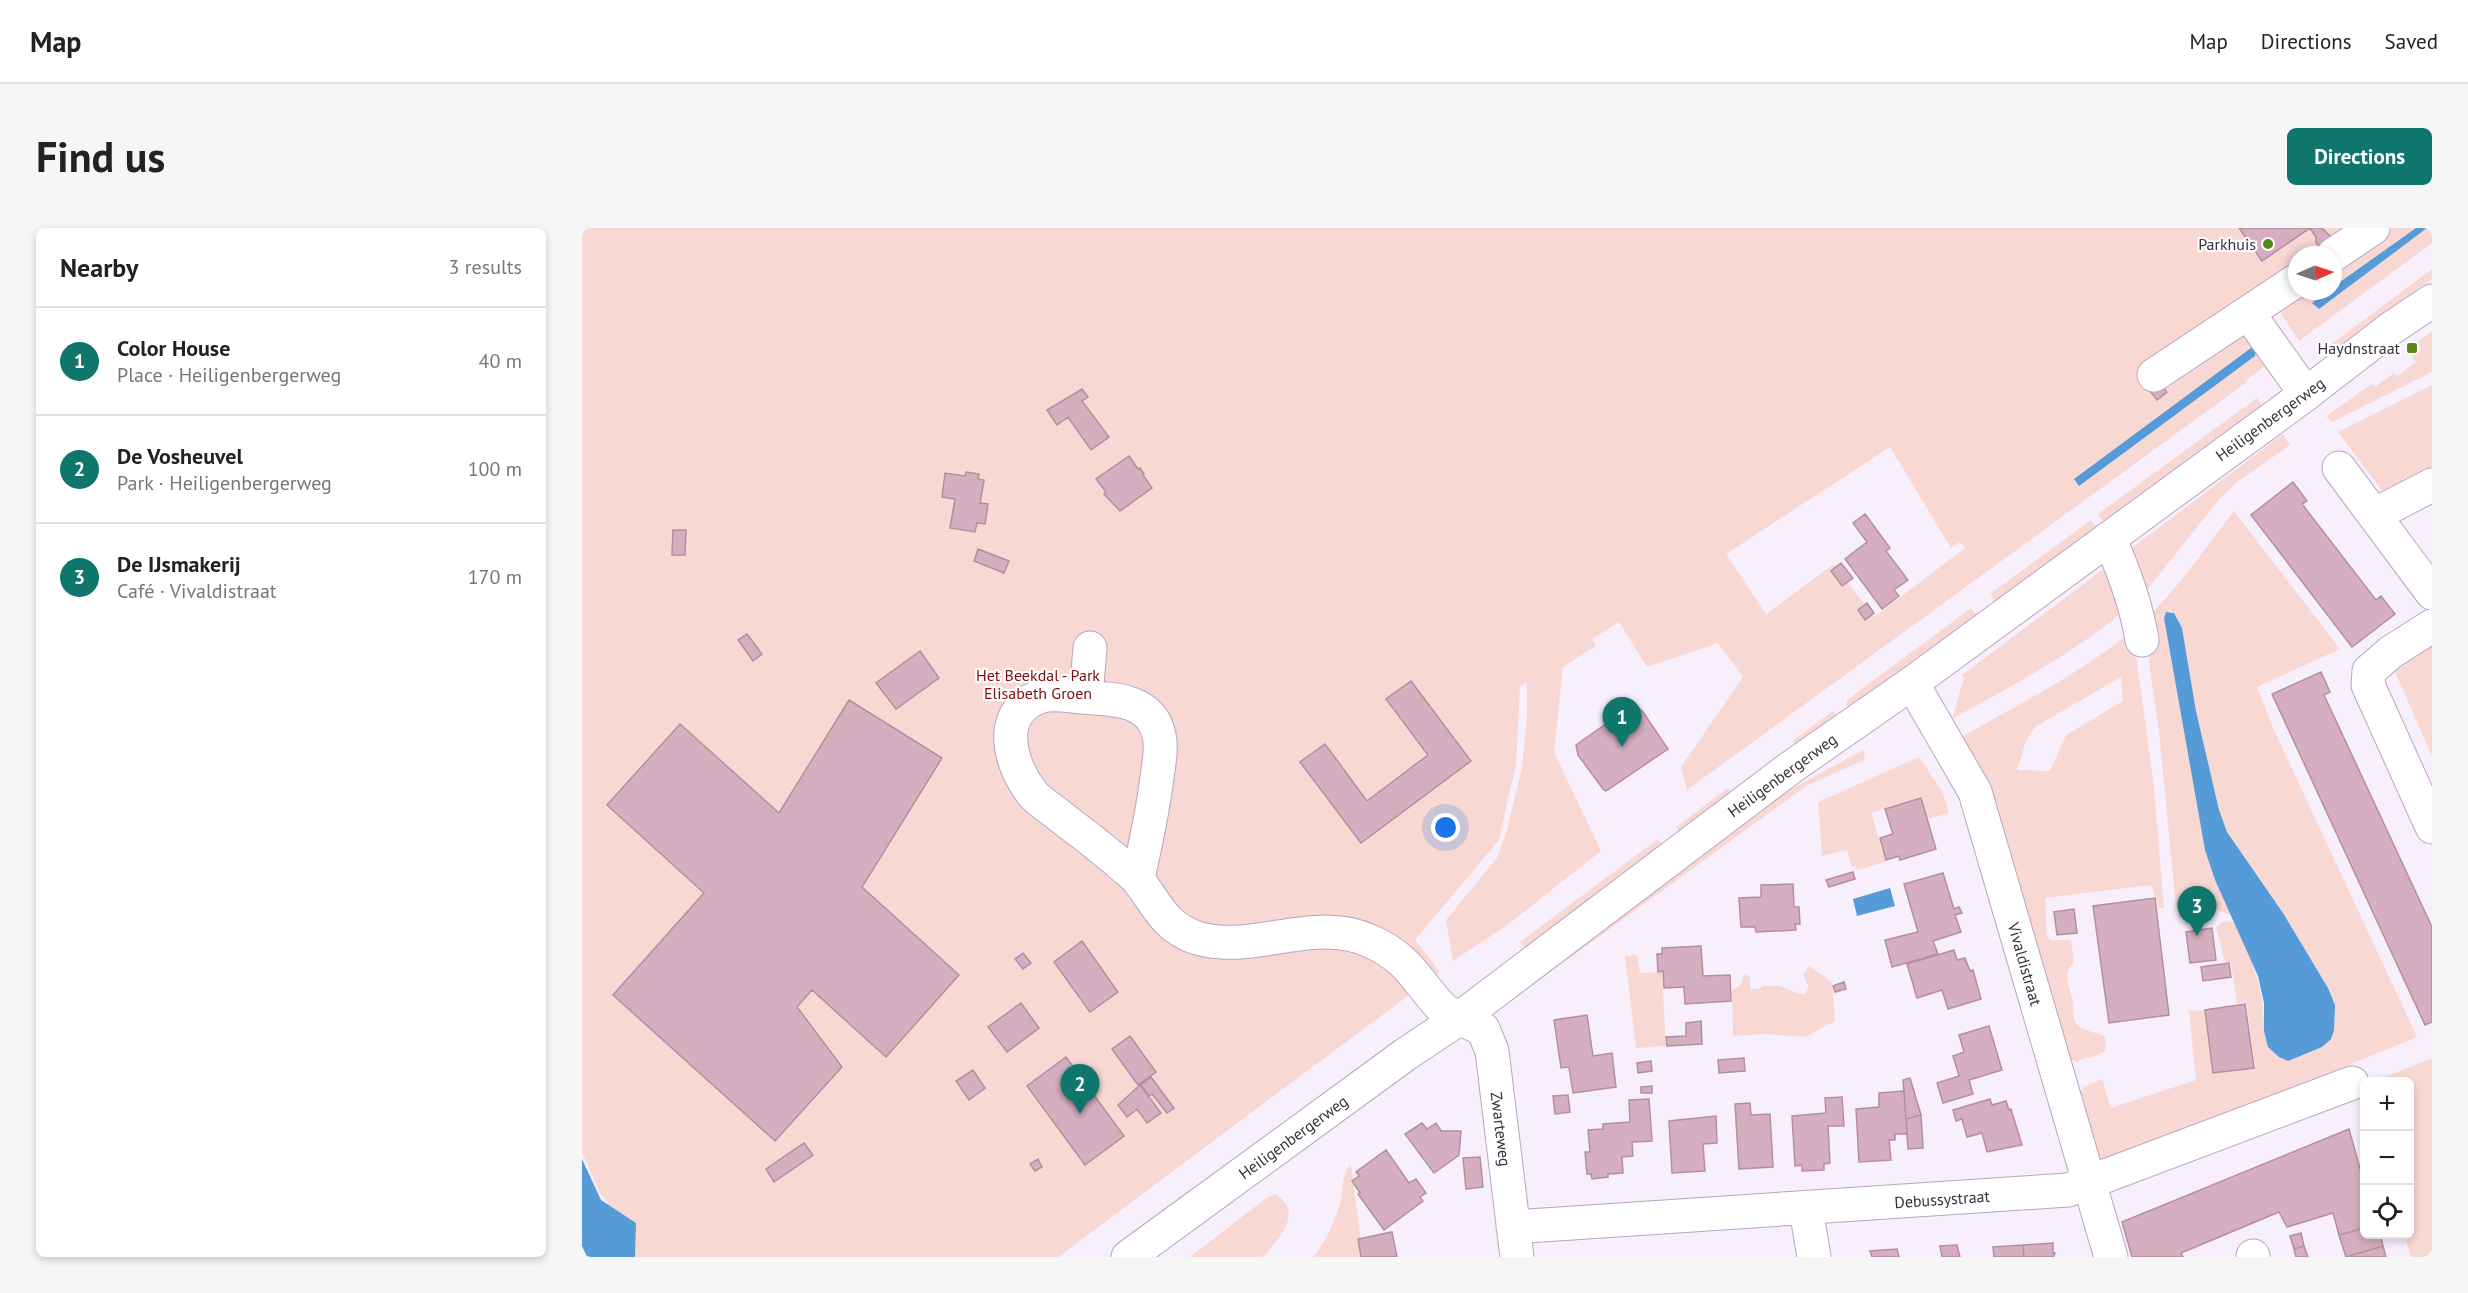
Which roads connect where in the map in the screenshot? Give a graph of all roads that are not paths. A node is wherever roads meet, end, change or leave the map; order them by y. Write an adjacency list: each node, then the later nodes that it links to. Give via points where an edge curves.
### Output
1 (2373, 228): 2 (street)
2 (2342, 249)
3 (2288, 286): 5 (street)
4 (2432, 302): 7 (street, Heiligenbergerweg)
5 (2248, 313): 6 (street); 7 (street)
6 (2154, 375)
7 (2306, 394): 11 (street, Heiligenbergerweg)
8 (2339, 468): 10 (street)
9 (2432, 485): 10 (street)
10 (2374, 515): 12 (street)
11 (2109, 538): 14 (street, via 2136,606); 16 (street, Heiligenbergerweg)
12 (2432, 593)
13 (2432, 626): 18 (street, via 2370,670 2368,685)
14 (2142, 640)
15 (1090, 648): 17 (street)
16 (1912, 683): 20 (street, Heiligenbergerweg, via 1790,768); 22 (street, Vivaldistraat, via 1975,792)
17 (1086, 697): 19 (street, via 1128,702 1149,714 1159,733 1153,813); 19 (street, via 1052,695 1027,704 1012,726 1011,755 1034,796)
18 (2432, 827)
19 (1138, 879): 20 (street, via 1166,919 1197,938 1237,942 1322,932 1367,939 1396,955 1414,971 1443,1010)
20 (1460, 1018): 24 (street, Zwarteweg, via 1483,1029 1491,1051); 25 (street, Heiligenbergerweg)
21 (2352, 1083): 22 (street, Debussystraat)
22 (2090, 1183): 23 (street, Debussystraat, via 2068,1190); 27 (street, Vivaldistraat)
23 (1806, 1209): 24 (street, Debussystraat); 26 (street)
24 (1515, 1242)
25 (1128, 1257)
26 (1814, 1257)
27 (2111, 1257)

